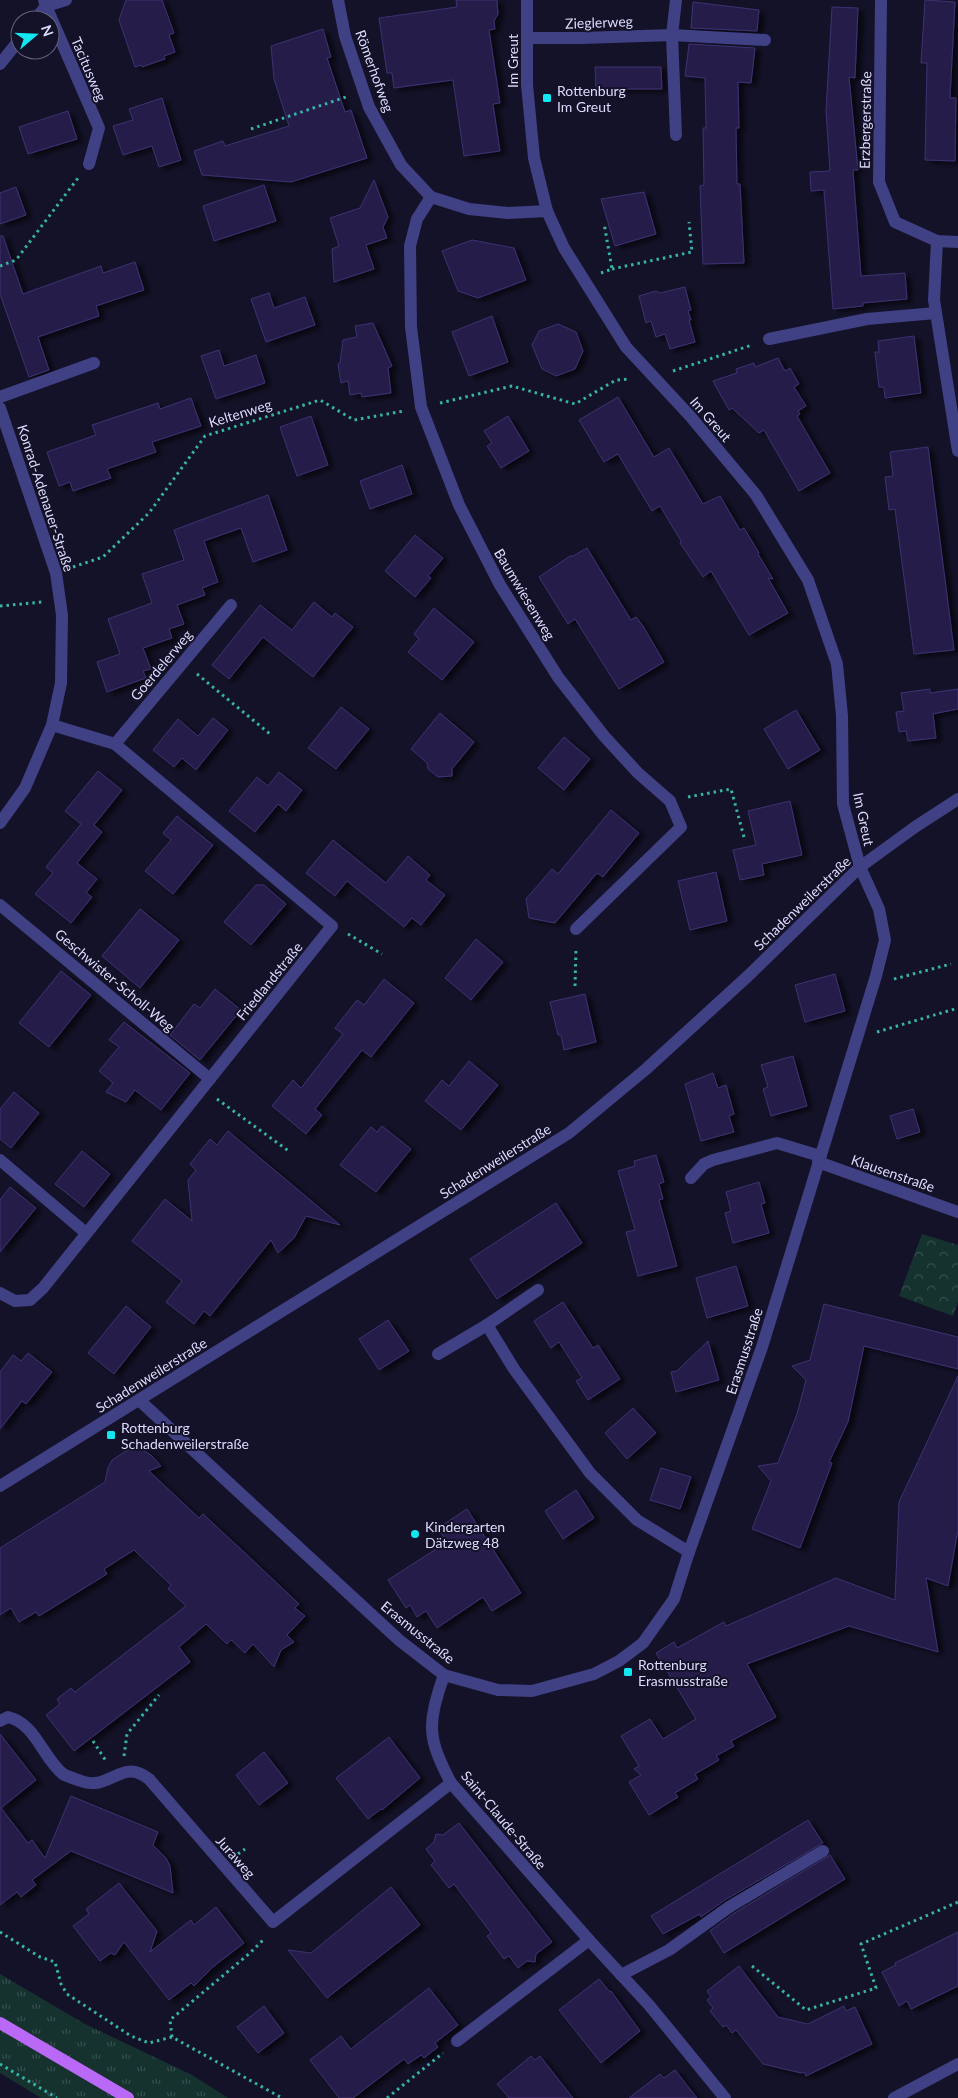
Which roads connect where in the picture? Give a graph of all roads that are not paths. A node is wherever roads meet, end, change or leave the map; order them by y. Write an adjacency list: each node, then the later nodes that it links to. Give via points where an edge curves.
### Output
1 (66, 0): 6 (street)
2 (338, 0): 14 (street, Römerhofweg, via 345,36 369,107 402,165)
3 (527, 0): 8 (street, Im Greut)
4 (676, 0): 7 (street)
5 (881, 0): 16 (street, Erzbergerstraße, via 879,182 895,222)
6 (45, 3): 13 (street, Tacitusweg, via 99,128)
7 (672, 35): 8 (street, Zieglerweg); 9 (street, Zieglerweg); 12 (street)
8 (527, 38): 15 (street, Im Greut, via 527,85 534,158)
9 (765, 40)
10 (10, 52): 11 (street)
11 (0, 64)
12 (676, 135)
13 (89, 164)
14 (431, 197): 15 (street, Römerhofweg, via 469,210 508,214); 31 (street, Baumwiesenweg, via 417,218 410,246 411,327 421,408 460,505 500,585 558,676 638,773 670,801 681,827)
15 (547, 212): 29 (street, Im Greut, via 564,248 626,346 756,494 808,580 837,664 842,716 843,804)
16 (937, 241): 17 (street); 18 (street)
17 (958, 242)
18 (936, 313): 19 (street, via 867,319); 23 (street)
19 (769, 339)
20 (94, 363): 21 (street)
21 (0, 397)
22 (0, 408): 25 (street, Konrad-Adenauer-Straße, via 56,573 62,615 61,683)
23 (958, 451)
24 (231, 605): 26 (street, Goerdelerweg)
25 (52, 725): 26 (street); 28 (street, Konrad-Adenauer-Straße, via 25,788)
26 (115, 744): 32 (street, Friedlandstraße, via 332,926)
27 (958, 799): 29 (street, Schadenweilerstraße)
28 (0, 823)
29 (860, 867): 33 (street, Erasmusstraße, via 879,909 885,940); 42 (street, Schadenweilerstraße, via 741,983 645,1070 569,1132)
30 (0, 905): 32 (street, Geschwister-Scholl-Weg)
31 (576, 930)
32 (206, 1084): 37 (street, Friedlandstraße)
33 (819, 1159): 35 (street, via 785,1145 771,1144 712,1160); 36 (street, Klausenstraße); 44 (street, Erasmusstraße, via 762,1347)
34 (0, 1160): 37 (street)
35 (692, 1178)
36 (958, 1212)
37 (86, 1233): 39 (street, Friedlandstraße, via 30,1300 15,1301)
38 (538, 1290): 40 (street)
39 (0, 1293)
40 (487, 1325): 41 (street); 44 (street, via 590,1474 637,1520)
41 (438, 1354)
42 (139, 1400): 43 (street, Schadenweilerstraße); 45 (street, Erasmusstraße, via 399,1640)
43 (0, 1486)
44 (689, 1552): 45 (street, Erasmusstraße, via 674,1599 643,1643 594,1674 532,1691 498,1690)
45 (444, 1675): 47 (street, Saint-Claude-Straße, via 432,1720 432,1740)
46 (0, 1721): 47 (street, Juraweg, via 8,1717 16,1719 64,1774 82,1782 95,1785 128,1771 140,1772 273,1922)
47 (451, 1783): 49 (street, Saint-Claude-Straße)
48 (824, 1852): 50 (street, via 729,1907 669,1950)
49 (588, 1940): 50 (street, Saint-Claude-Straße); 52 (street)
50 (621, 1975): 55 (street, Saint-Claude-Straße)
51 (0, 2022): 54 (main road)
52 (457, 2041)
53 (958, 2064): 56 (street)
54 (128, 2098)
55 (725, 2098)
56 (894, 2098)

